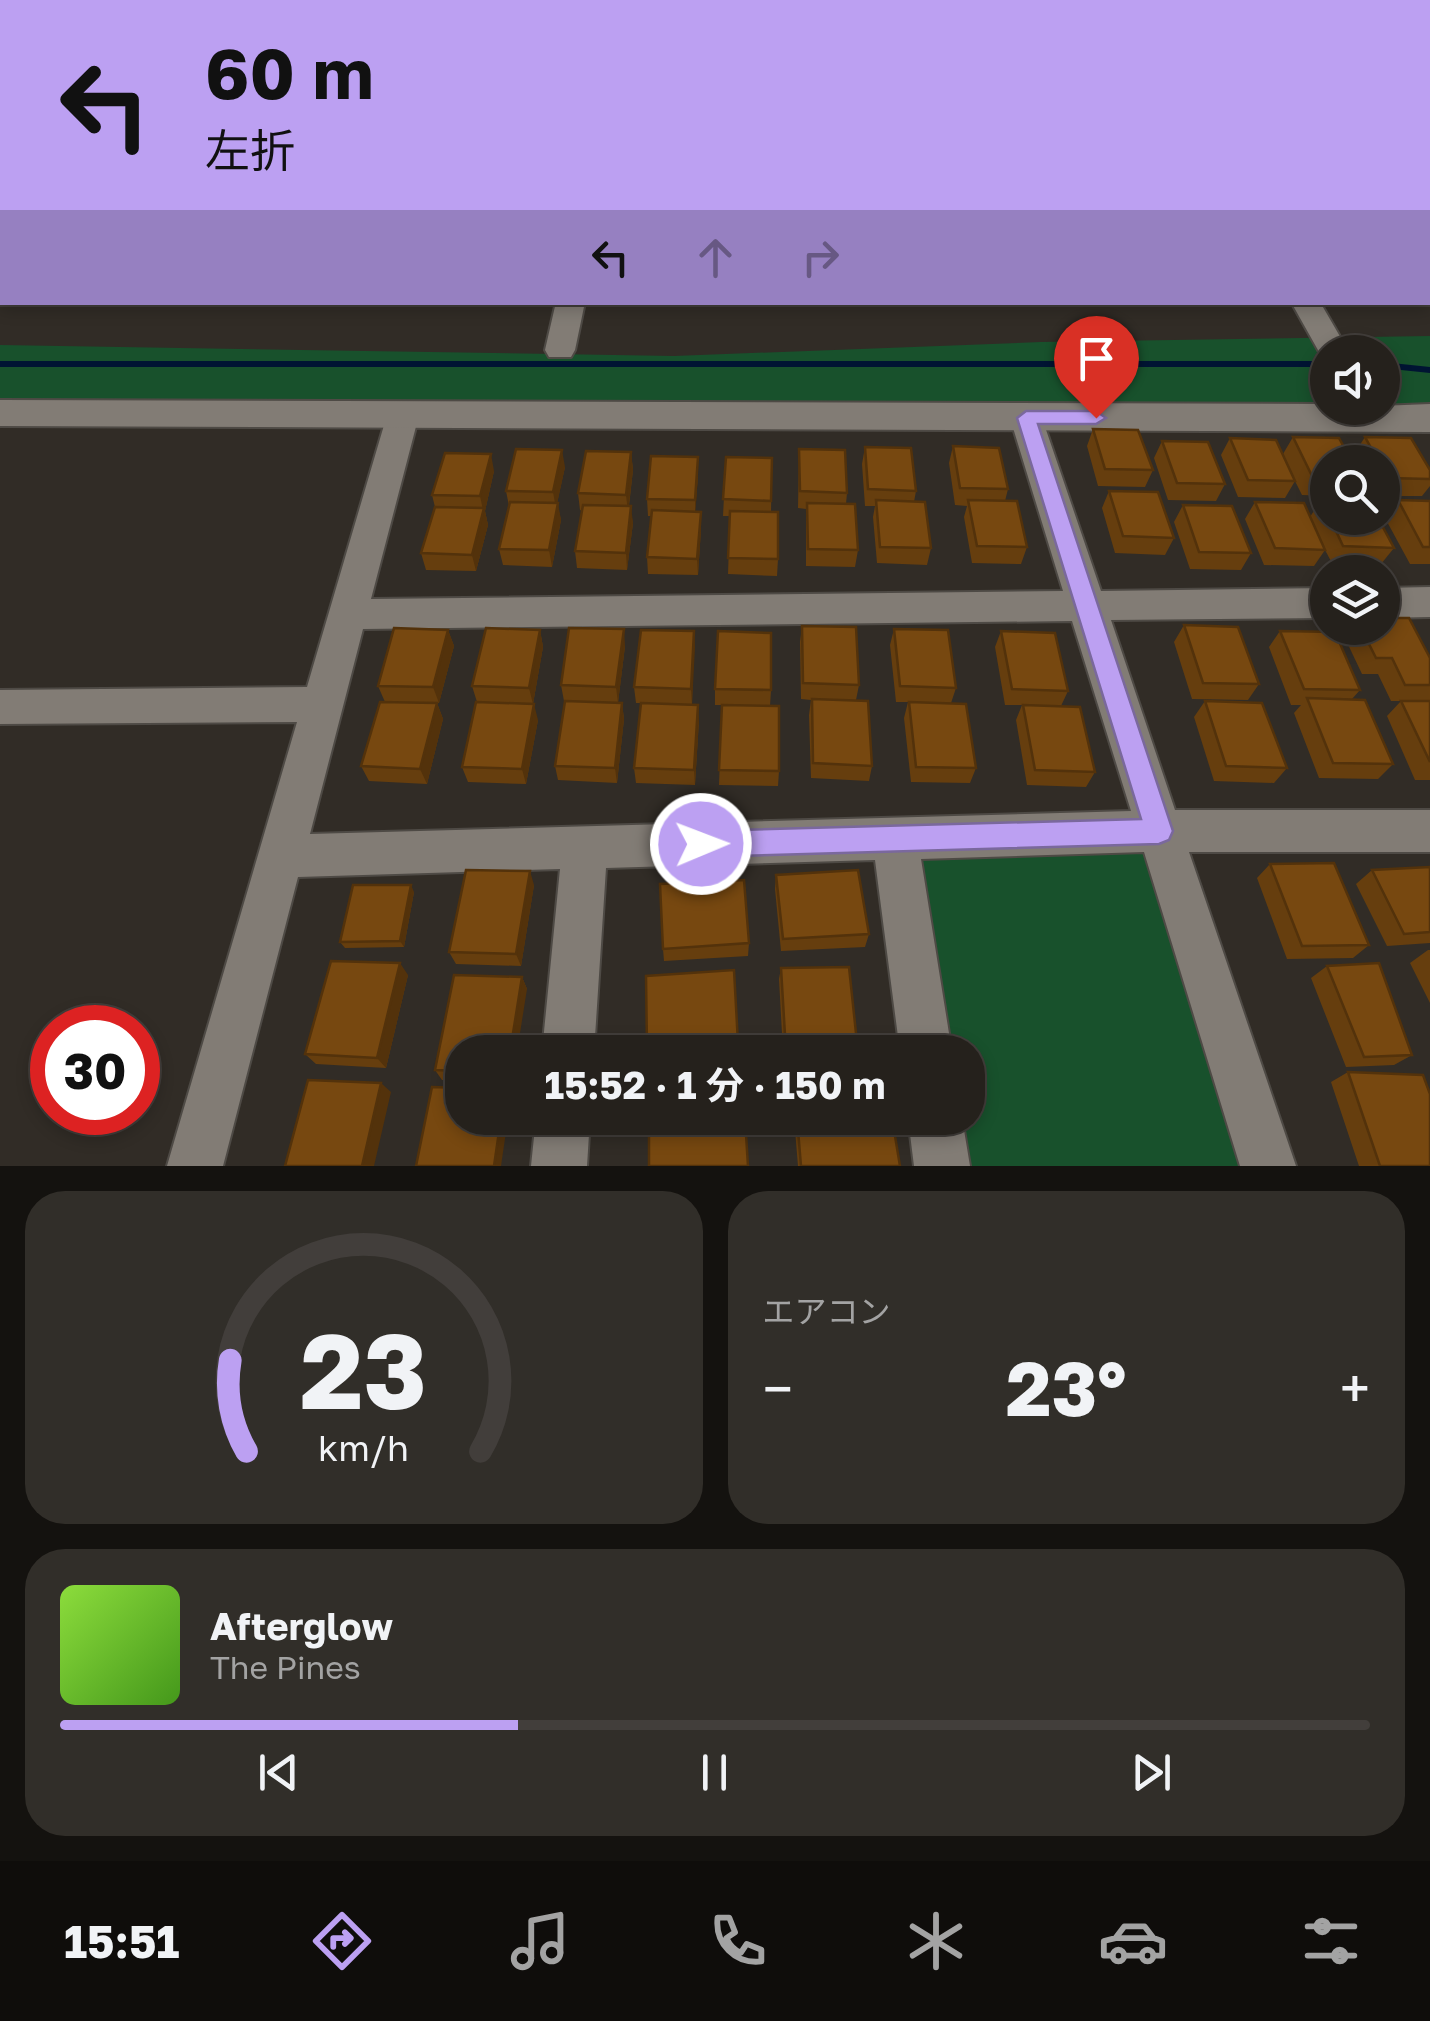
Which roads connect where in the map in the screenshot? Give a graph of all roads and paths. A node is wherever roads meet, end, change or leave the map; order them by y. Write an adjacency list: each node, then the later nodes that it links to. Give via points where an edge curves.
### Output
1 (570, 305): 4 (street)
2 (1307, 305): 3 (street)
3 (1324, 335)
4 (560, 350)
5 (0, 412): 6 (street)
6 (404, 416): 7 (street); 13 (street)
7 (1026, 418): 8 (street); 12 (street)
8 (1430, 418)
9 (1430, 602): 11 (street)
10 (1310, 603): 12 (street)
11 (1400, 603)
12 (1088, 606): 13 (street); 16 (street)
13 (348, 614): 14 (street)
14 (322, 704): 15 (street); 20 (street)
15 (0, 707)
16 (1159, 831): 17 (street); 18 (street); 28 (street)
17 (1430, 831)
18 (895, 839): 19 (street); 22 (street)
19 (585, 847): 20 (street); 21 (street)
20 (280, 856): 25 (street)
21 (569, 1035)
22 (924, 1035)
23 (562, 1135): 26 (street)
24 (937, 1135): 27 (street)
25 (195, 1166)
26 (559, 1166)
27 (942, 1166)
28 (1268, 1166)

